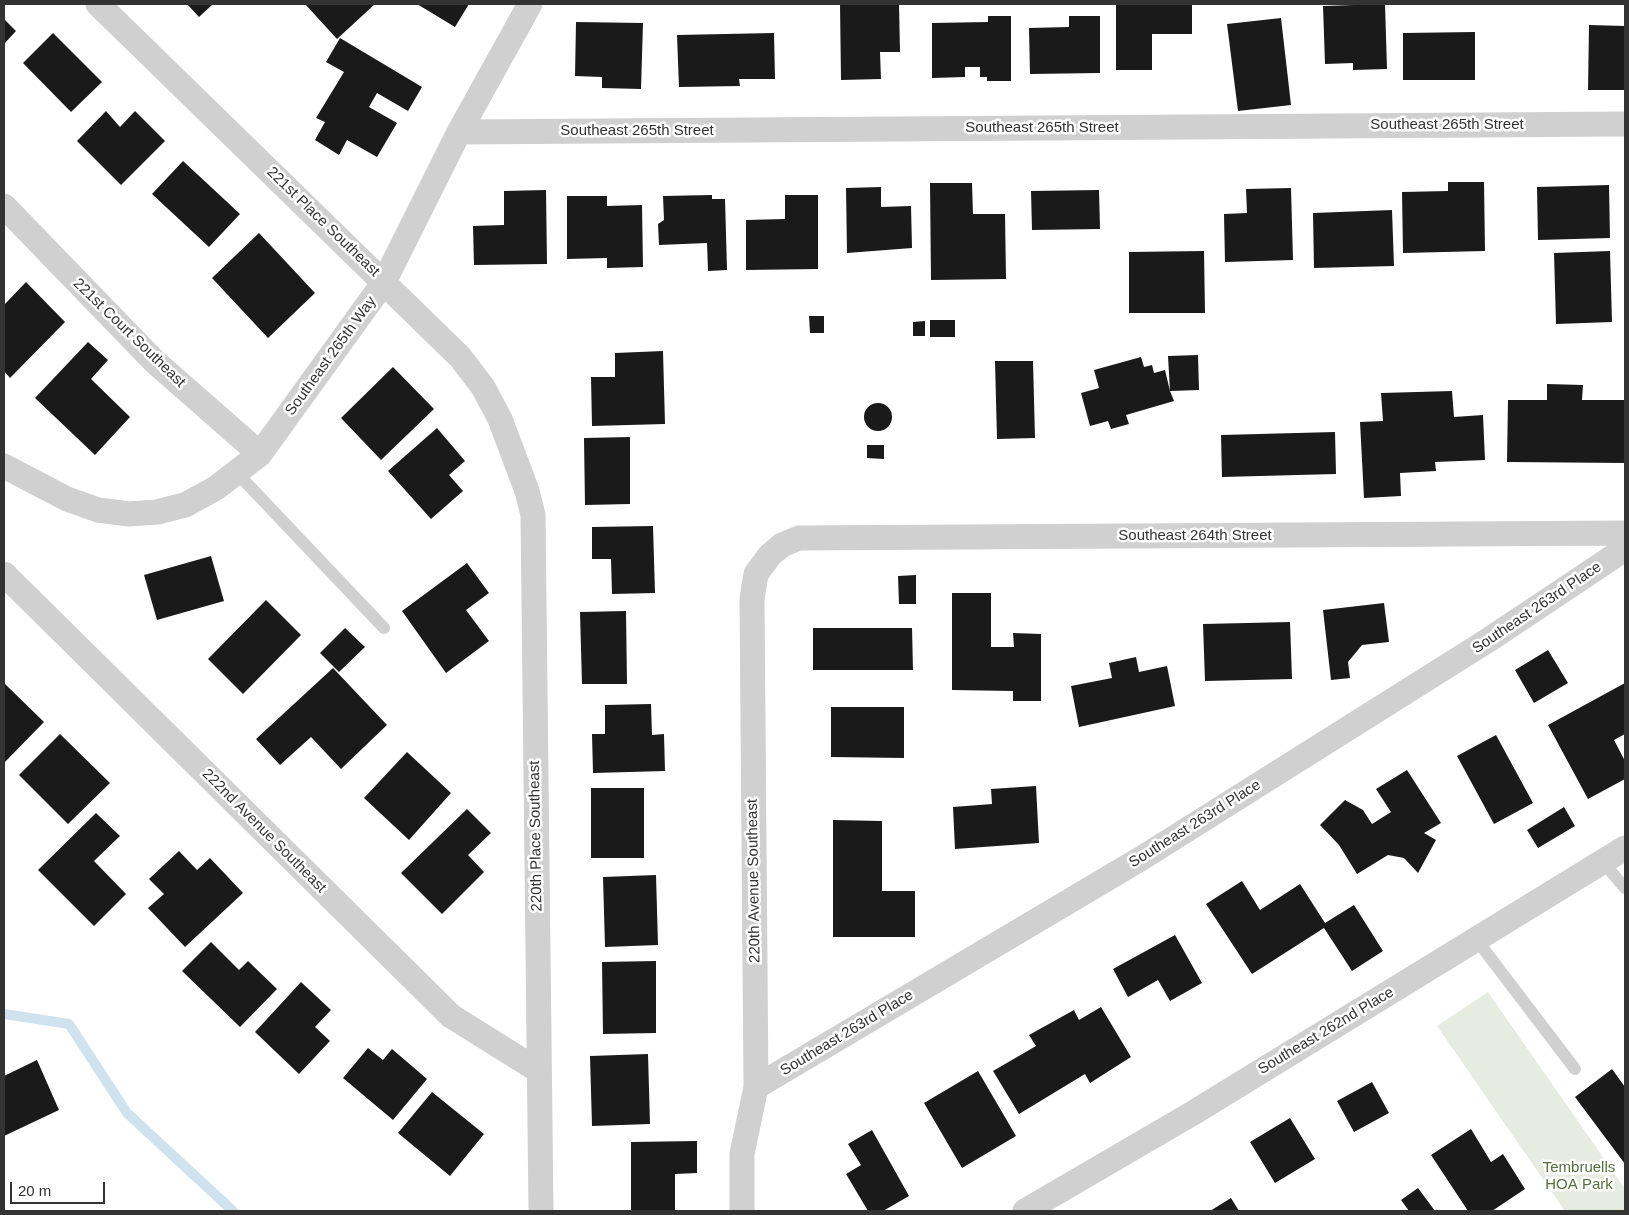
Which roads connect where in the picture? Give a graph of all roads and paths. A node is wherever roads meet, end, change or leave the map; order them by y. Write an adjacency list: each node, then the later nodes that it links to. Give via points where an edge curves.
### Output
1 (98, 4): 6 (street, 221st Place Southeast)
2 (530, 4): 4 (street, Southeast 265th Way)
3 (1625, 124): 4 (street, Southeast 265th Street)
4 (459, 132): 6 (street, Southeast 265th Way)
5 (4, 206): 7 (street, 221st Court Southeast, via 154,361)
6 (384, 282): 7 (street, Southeast 265th Way); 8 (street, 221st Place Southeast, via 460,357 483,387 500,419)
7 (260, 454): 10 (street, Southeast 265th Way)
8 (516, 463): 21 (street, 220th Place Southeast, via 532,515)
9 (4, 466): 10 (street, Southeast 265th Way, via 67,499 98,510 129,514 157,512 184,505)
10 (236, 473): 15 (lane)
11 (1625, 533): 13 (street, Southeast 264th Street, via 799,538)
12 (1625, 549): 22 (street, Southeast 263rd Place, via 1490,640 1142,858)
13 (770, 554): 22 (street, 220th Avenue Southeast, via 756,574 752,599)
14 (4, 574): 21 (street, 222nd Avenue Southeast, via 450,1016)
15 (384, 628)
16 (1625, 848): 17 (street, Southeast 262nd Place)
17 (1603, 862): 18 (lane); 19 (street, Southeast 262nd Place)
18 (1625, 888)
19 (1476, 939): 20 (lane); 25 (street, Southeast 262nd Place, via 1193,1113)
20 (1575, 1069)
21 (539, 1071): 23 (street, 220th Place Southeast)
22 (756, 1087): 24 (street, 220th Avenue Southeast, via 742,1154)
23 (541, 1211)
24 (742, 1211)
25 (1025, 1211)

